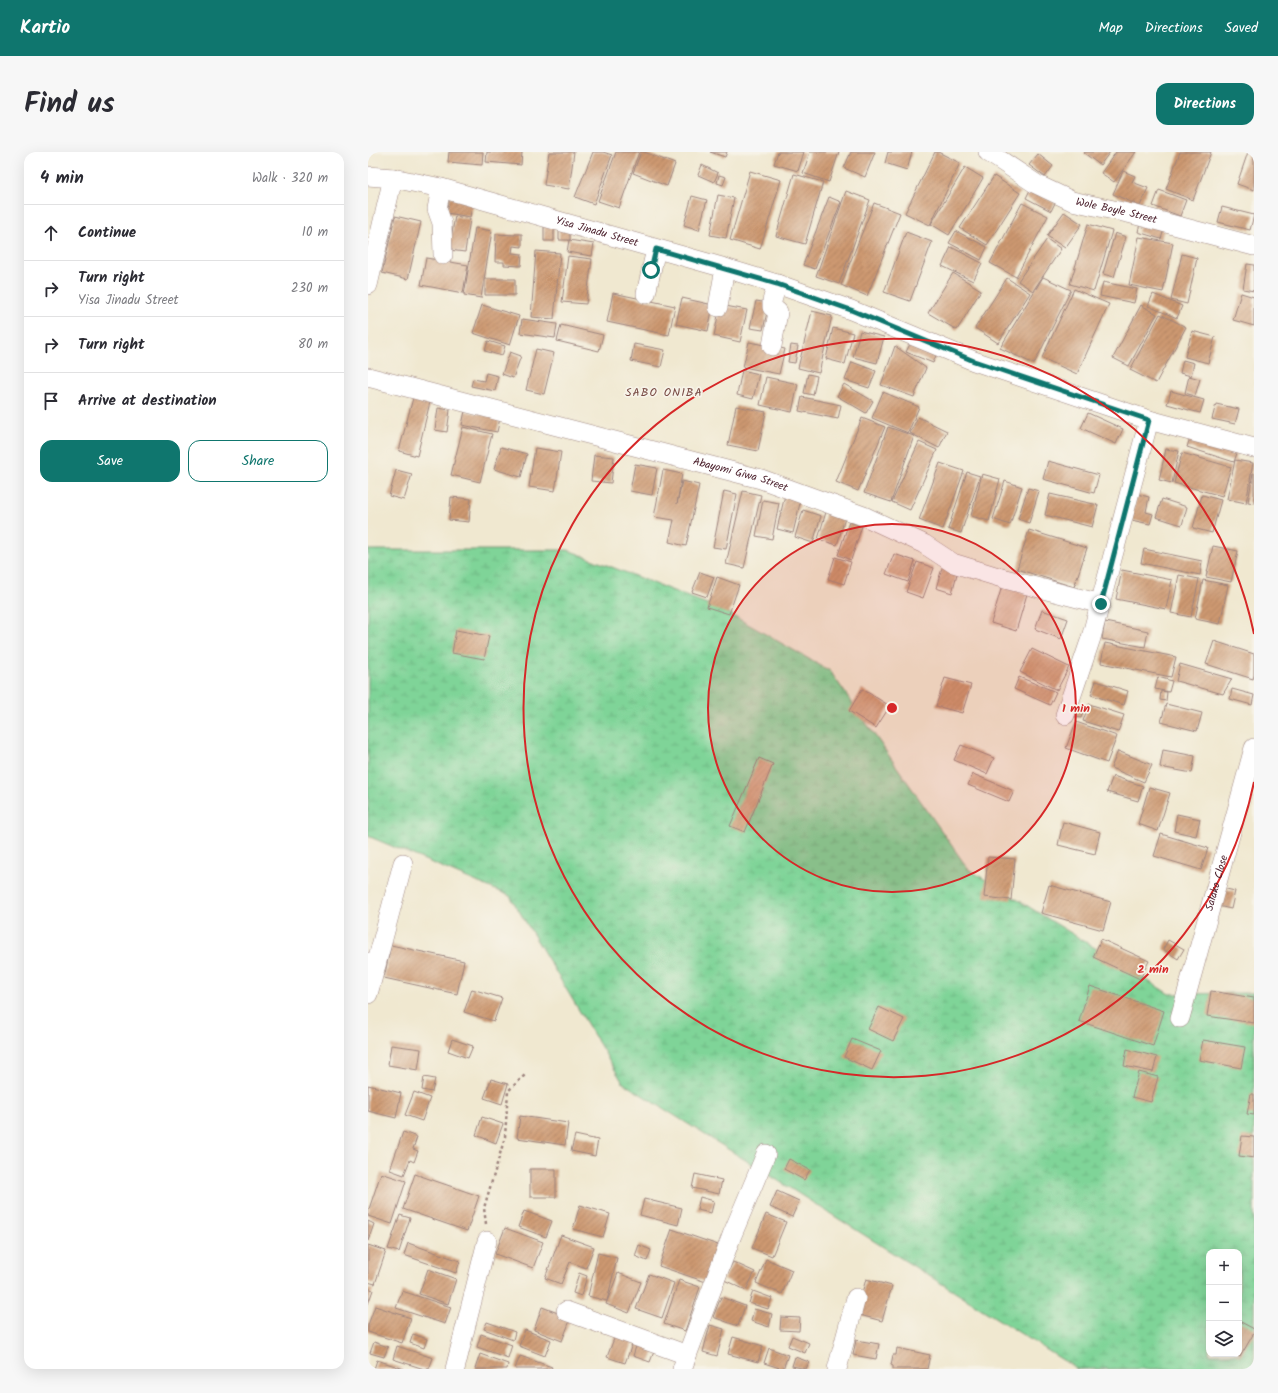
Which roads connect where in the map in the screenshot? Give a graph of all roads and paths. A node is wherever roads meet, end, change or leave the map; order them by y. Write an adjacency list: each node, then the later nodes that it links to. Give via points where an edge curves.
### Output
1 (988, 152): 5 (street, Wole Boyle Street, via 1036,184 1072,201)
2 (368, 176): 3 (street, Yisa Jinadu Street)
3 (393, 178): 4 (street, Yisa Jinadu Street); 10 (street)
4 (441, 188): 6 (street, Yisa Jinadu Street); 7 (street, via 437,208 442,222)
5 (1254, 246)
6 (656, 249): 8 (street, Yisa Jinadu Street); 11 (street)
7 (443, 255)
8 (725, 268): 9 (street, Yisa Jinadu Street); 12 (street)
9 (777, 284): 13 (street, via 772,301 772,307 778,312); 15 (street, Yisa Jinadu Street, via 851,310 974,361)
10 (368, 286)
11 (646, 294)
12 (718, 307)
13 (772, 346)
14 (368, 378): 17 (street, Abayomi Giwa Street, via 761,479 866,517 924,544 953,563)
15 (1149, 420): 16 (street, Yisa Jinadu Street); 17 (street)
16 (1254, 448)
17 (1101, 604): 18 (street)
18 (1065, 715)
19 (1254, 748): 23 (street, Salako Close)
20 (403, 863): 21 (street)
21 (372, 963): 22 (street)
22 (368, 994)
23 (1180, 1018)
24 (524, 1075): 26 (path, via 508,1091 505,1137 484,1208)
25 (766, 1154): 29 (street)
26 (486, 1241): 30 (street)
27 (856, 1298): 31 (street)
28 (566, 1311): 29 (street)
29 (684, 1362)
30 (455, 1369)
31 (837, 1369)

